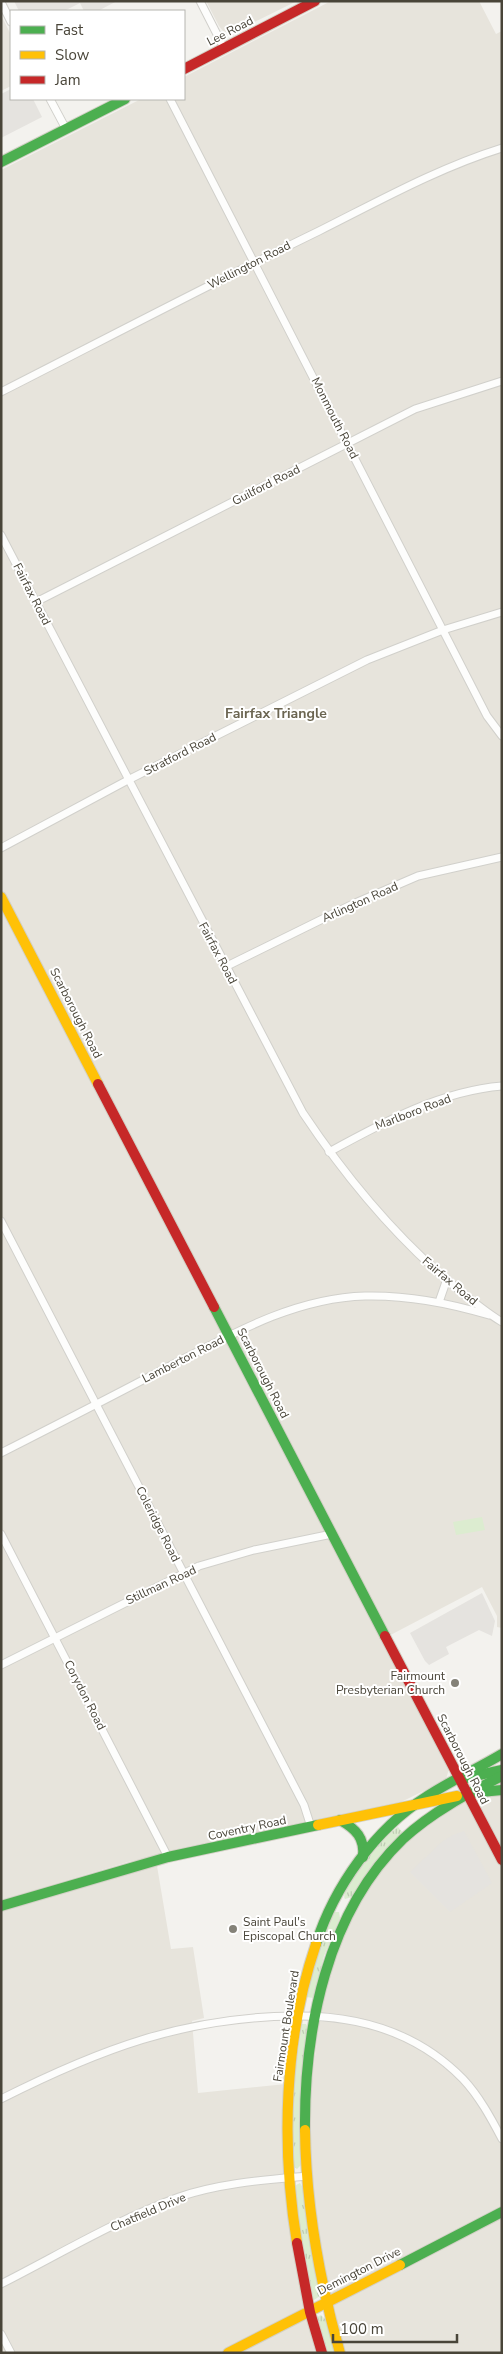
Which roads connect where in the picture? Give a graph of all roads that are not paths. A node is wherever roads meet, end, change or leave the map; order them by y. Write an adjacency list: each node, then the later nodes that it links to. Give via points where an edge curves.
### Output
1 (200, 1): 5 (street)
2 (315, 1): 5 (main road, Lee Road)
3 (1, 2): 4 (street)
4 (10, 20)
5 (224, 48): 6 (main road, Lee Road)
6 (185, 68)
7 (51, 100): 10 (street)
8 (123, 100): 10 (main road)
9 (171, 100): 13 (street, Monmouth Road)
10 (66, 129): 12 (main road)
11 (502, 148): 13 (street, Wellington Road, via 464,160)
12 (1, 162)
13 (254, 263): 15 (street, Wellington Road); 16 (street, Monmouth Road)
14 (502, 381): 16 (street, Guilford Road, via 415,409)
15 (1, 392)
16 (348, 443): 18 (street, Guilford Road); 20 (street, Monmouth Road)
17 (1, 535): 18 (street, Fairfax Road)
18 (36, 602): 22 (street, Fairfax Road)
19 (502, 612): 20 (street, Stratford Road)
20 (442, 630): 21 (street, Monmouth Road, via 487,716); 22 (street, Stratford Road, via 367,660)
21 (502, 736)
22 (128, 780): 23 (street, Stratford Road); 26 (street, Fairfax Road)
23 (1, 848)
24 (502, 857): 26 (street, Arlington Road, via 418,876)
25 (1, 897): 34 (main road, Scarborough Road)
26 (225, 967): 28 (street, Fairfax Road, via 303,1113)
27 (502, 1086): 28 (street, Marlboro Road, via 434,1102 374,1127)
28 (329, 1152): 30 (street, Fairfax Road, via 388,1225)
29 (1, 1221): 35 (street, Coleridge Road)
30 (447, 1280): 31 (street); 32 (street, Fairfax Road)
31 (439, 1302): 32 (street, Lamberton Road); 34 (street, Lamberton Road, via 365,1296 337,1299 285,1311)
32 (493, 1317): 33 (street, Fairfax Road)
33 (502, 1322)
34 (229, 1336): 35 (street, Lamberton Road); 38 (main road, Scarborough Road)
35 (96, 1404): 36 (street, Lamberton Road); 39 (street, Coleridge Road)
36 (1, 1453)
37 (1, 1534): 40 (street, Corydon Road)
38 (332, 1534): 39 (street, Stillman Road, via 254,1550); 45 (main road, Scarborough Road)
39 (183, 1573): 40 (street, Stillman Road); 52 (street, Coleridge Road, via 304,1805)
40 (55, 1637): 41 (street, Stillman Road); 54 (street, Corydon Road)
41 (1, 1665)
42 (502, 1754): 45 (main road, Fairmount Boulevard)
43 (502, 1770): 45 (main road)
44 (502, 1776): 47 (main road)
45 (459, 1779): 47 (main road, Scarborough Road); 48 (main road, Fairmount Boulevard)
46 (502, 1790): 47 (main road, Coventry Road)
47 (467, 1793): 48 (main road, Coventry Road); 53 (main road); 56 (main road, Scarborough Road)
48 (413, 1805): 49 (main road, Coventry Road); 50 (main road, Fairmount Boulevard)
49 (385, 1811): 50 (main road); 51 (main road, Coventry Road)
50 (400, 1816): 53 (main road, via 411,1822); 55 (main road, Fairmount Boulevard)
51 (340, 1820): 52 (main road, Coventry Road); 55 (main road, via 362,1836)
52 (311, 1828): 54 (main road, Coventry Road)
53 (413, 1831): 59 (main road, via 378,1866)
54 (168, 1857): 58 (main road, Coventry Road)
55 (363, 1858): 57 (main road, Fairmount Boulevard)
56 (502, 1860)
57 (335, 1900): 59 (main road); 60 (main road, Fairmount Boulevard, via 310,1961)
58 (1, 1906)
59 (350, 1909): 61 (main road, via 326,1964)
60 (298, 2016): 61 (street); 62 (street, via 225,2020 168,2031 60,2069); 65 (main road, Fairmount Boulevard, via 289,2100)
61 (315, 2016): 63 (street, via 355,2020 396,2033 427,2050 463,2078); 64 (main road, via 306,2095)
62 (1, 2099)
63 (502, 2139)
64 (307, 2176): 65 (street, Chatfield Drive); 68 (main road, via 313,2240)
65 (289, 2178): 67 (street, Chatfield Drive, via 222,2186 180,2197 135,2216); 69 (main road, Fairmount Boulevard, via 296,2246)
66 (502, 2212): 68 (main road, Demington Drive)
67 (1, 2284)
68 (325, 2302): 69 (main road, Demington Drive); 74 (main road)
69 (309, 2310): 72 (main road, Demington Drive); 73 (main road, Fairmount Boulevard)
70 (1, 2334): 71 (street)
71 (11, 2353)
72 (228, 2353)
73 (322, 2353)
74 (340, 2353)

